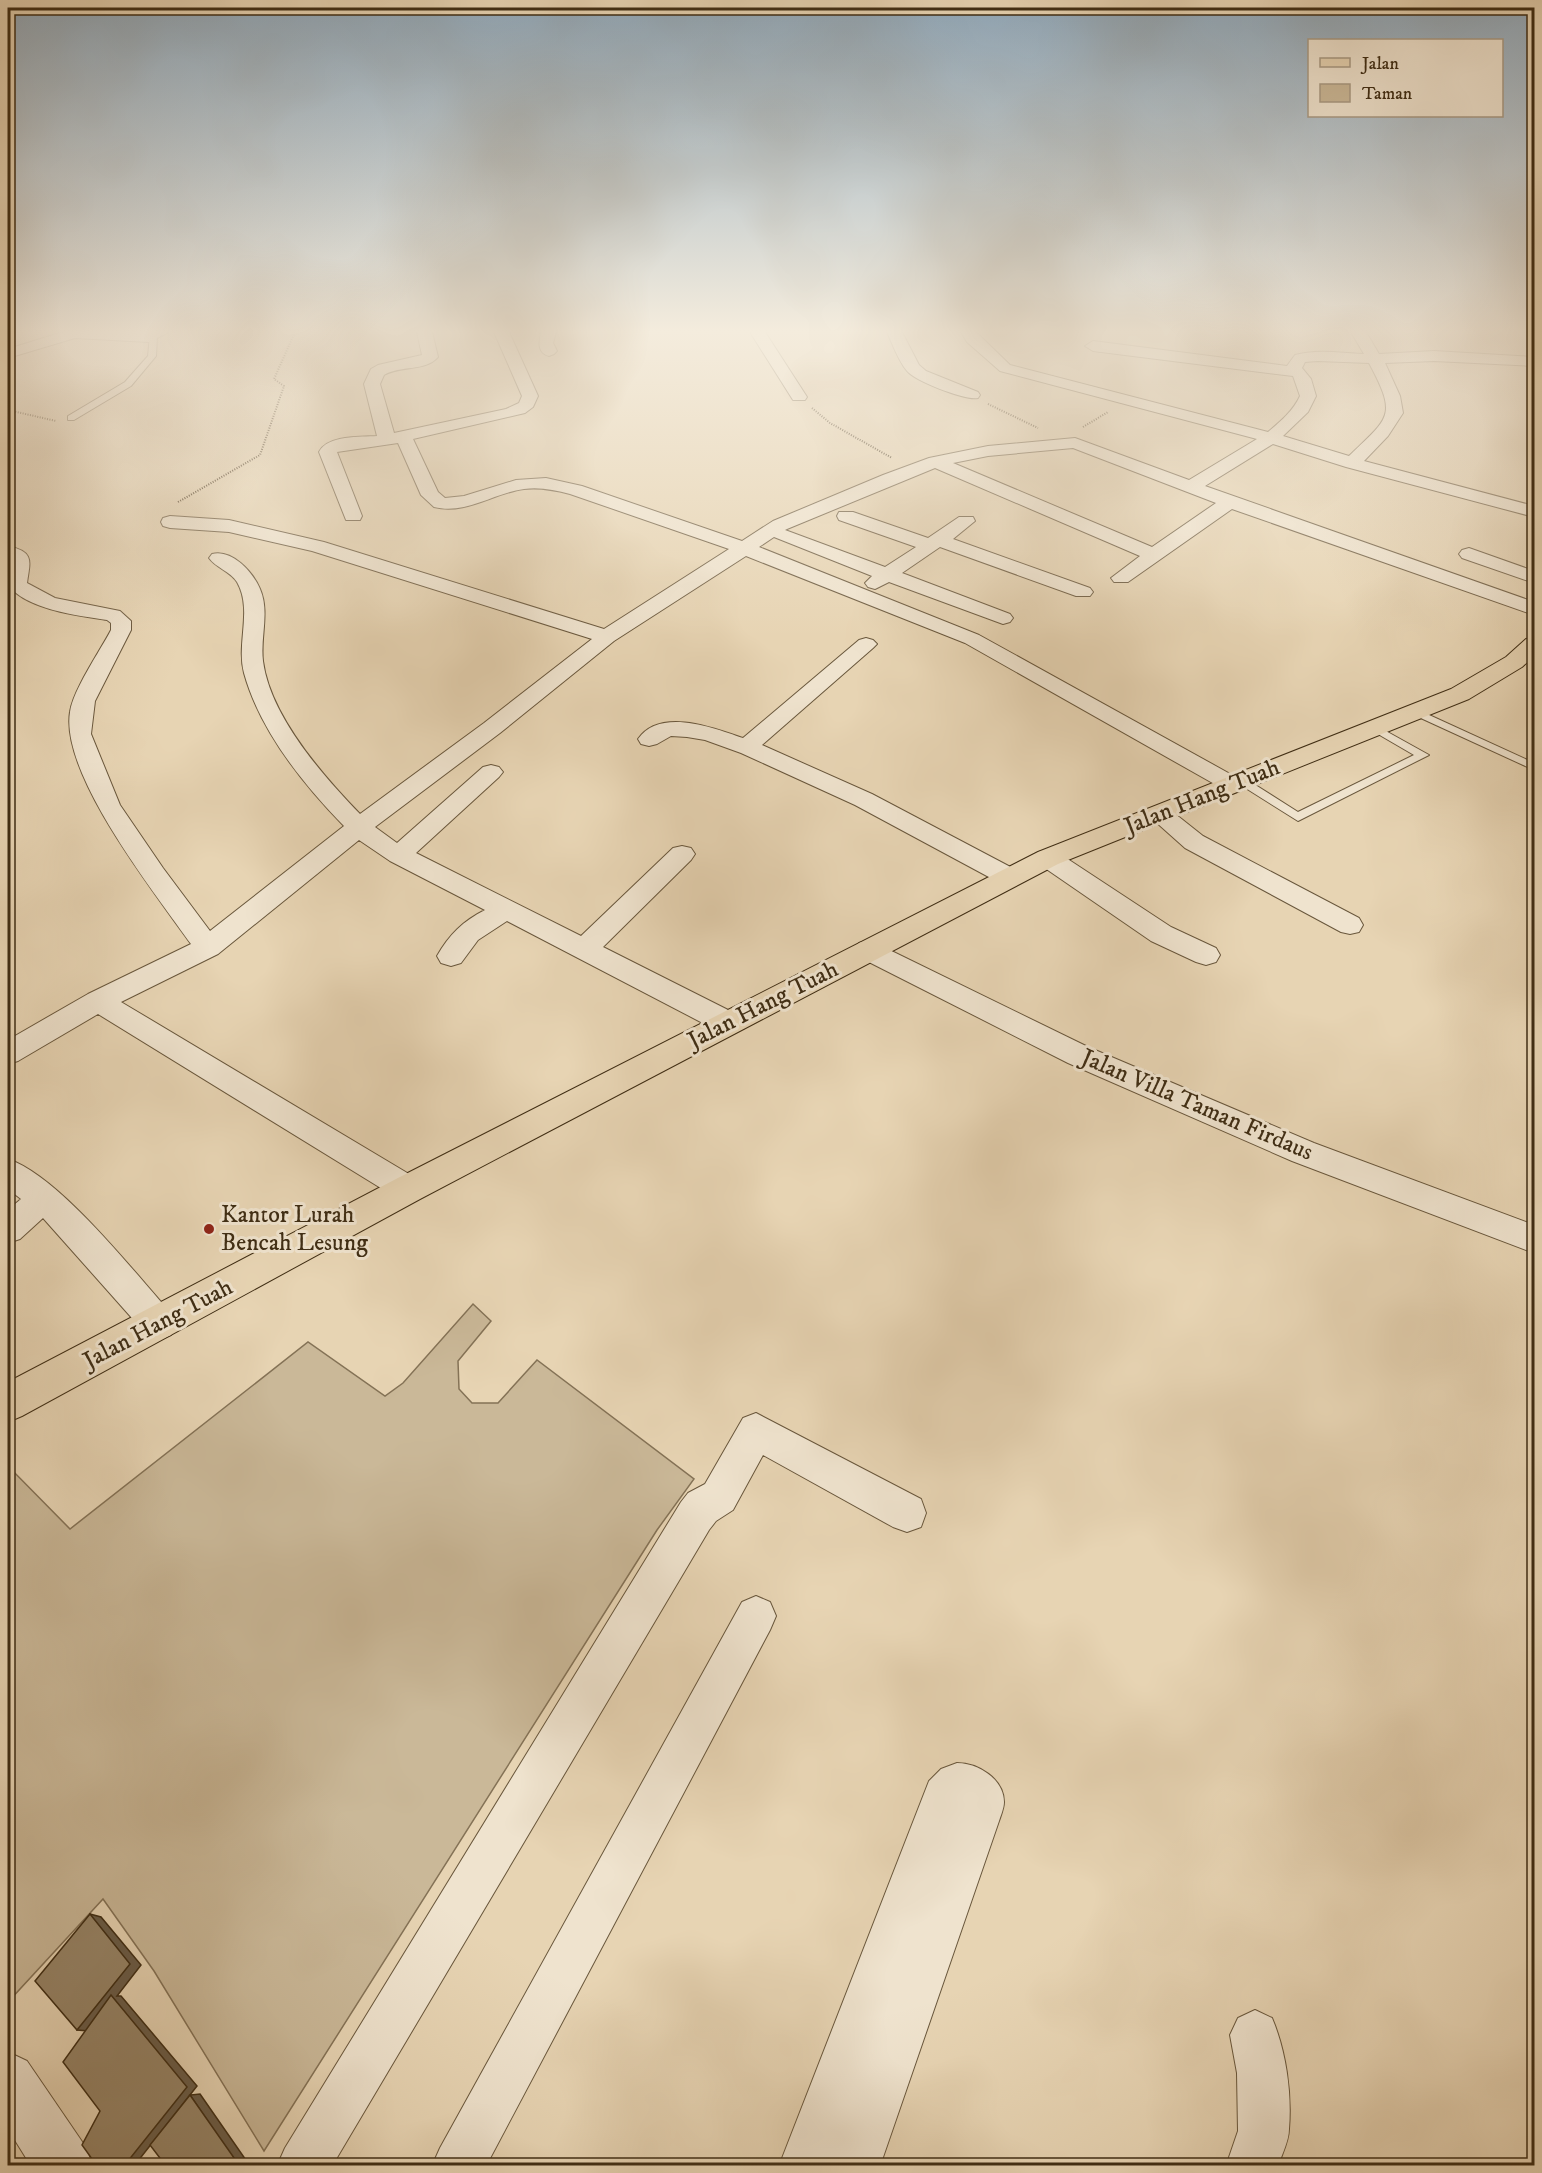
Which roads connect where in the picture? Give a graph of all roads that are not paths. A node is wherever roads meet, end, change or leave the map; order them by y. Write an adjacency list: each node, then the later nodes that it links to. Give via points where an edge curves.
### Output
1 (393, 433): 7 (street)
2 (416, 433): 7 (street)
3 (1255, 433): 6 (street)
4 (1275, 433): 6 (street)
5 (1380, 433): 9 (street)
6 (1269, 437): 9 (street); 10 (street)
7 (395, 438): 13 (street, via 329,449); 19 (street, via 430,495 440,503 463,502 514,485 547,483)
8 (935, 462): 10 (street, via 988,451 1068,443); 19 (street, via 799,515); 22 (street)
9 (1353, 463): 12 (street)
10 (1191, 487): 11 (street)
11 (1230, 502): 22 (street); 29 (street)
12 (1534, 512)
13 (353, 516)
14 (846, 516): 18 (street)
15 (966, 521): 18 (street)
16 (170, 522): 31 (street, via 229,526 317,546)
17 (782, 535): 24 (street)
18 (934, 542): 24 (street); 27 (street)
19 (744, 548): 28 (street); 31 (street)
20 (8, 552): 49 (street, via 20,558 16,582 19,587 48,602 113,615 121,621 122,630 84,701 80,734 108,805)
21 (1469, 554): 25 (street)
22 (1154, 555): 26 (street)
23 (219, 558): 42 (street, via 244,577 251,594 255,611 253,670 266,706 308,769)
24 (888, 574): 28 (street); 30 (street)
25 (1534, 576)
26 (1122, 579)
27 (1083, 592)
28 (860, 594): 40 (street, via 972,639)
29 (1534, 609)
30 (1003, 618)
31 (607, 638): 42 (street)
32 (866, 644): 37 (street)
33 (1534, 644): 34 (main road, Jalan Hang Tuah, via 1489,678)
34 (1416, 712): 35 (main road, Jalan Hang Tuah); 38 (lane)
35 (1375, 728): 40 (main road, Jalan Hang Tuah); 40 (lane, via 1423,755 1298,817)
36 (649, 739): 37 (street, via 672,728 705,733)
37 (746, 747): 46 (street, via 861,798)
38 (1534, 767)
39 (491, 772): 44 (street)
40 (1238, 784): 41 (main road, Jalan Hang Tuah)
41 (1160, 815): 45 (main road, Jalan Hang Tuah); 48 (street, via 1194,842)
42 (359, 827): 44 (street); 49 (street)
43 (682, 854): 50 (street)
44 (399, 855): 47 (street)
45 (1048, 858): 46 (main road, Jalan Hang Tuah); 52 (street, via 1161,934)
46 (1009, 877): 51 (main road, Jalan Hang Tuah)
47 (508, 910): 50 (street); 53 (street, via 473,927)
48 (1350, 925)
49 (207, 947): 54 (street)
50 (585, 949): 55 (street)
51 (868, 950): 55 (main road, Jalan Hang Tuah); 61 (street, Jalan Villa Taman Firdaus, via 1078,1055 1293,1148)
52 (1206, 955)
53 (451, 956)
54 (98, 1001): 56 (street); 58 (street)
55 (728, 1023): 58 (main road, Jalan Hang Tuah)
56 (8, 1053)
57 (8, 1172): 59 (street)
58 (408, 1189): 62 (main road, Jalan Hang Tuah)
59 (44, 1198): 60 (street); 62 (street)
60 (8, 1228)
61 (1534, 1239)
62 (159, 1324): 63 (main road, Jalan Hang Tuah)
63 (8, 1403)
64 (907, 1513): 69 (street, via 772,1440 733,1504 716,1509 702,1507)
65 (756, 1616): 70 (street)
66 (1255, 2035): 73 (street, via 1262,2073 1264,2131)
67 (8, 2080): 68 (street)
68 (65, 2166)
69 (303, 2166)
70 (458, 2166)
71 (805, 2166): 72 (street, via 891,1999)
72 (854, 2166)
73 (1252, 2166)

